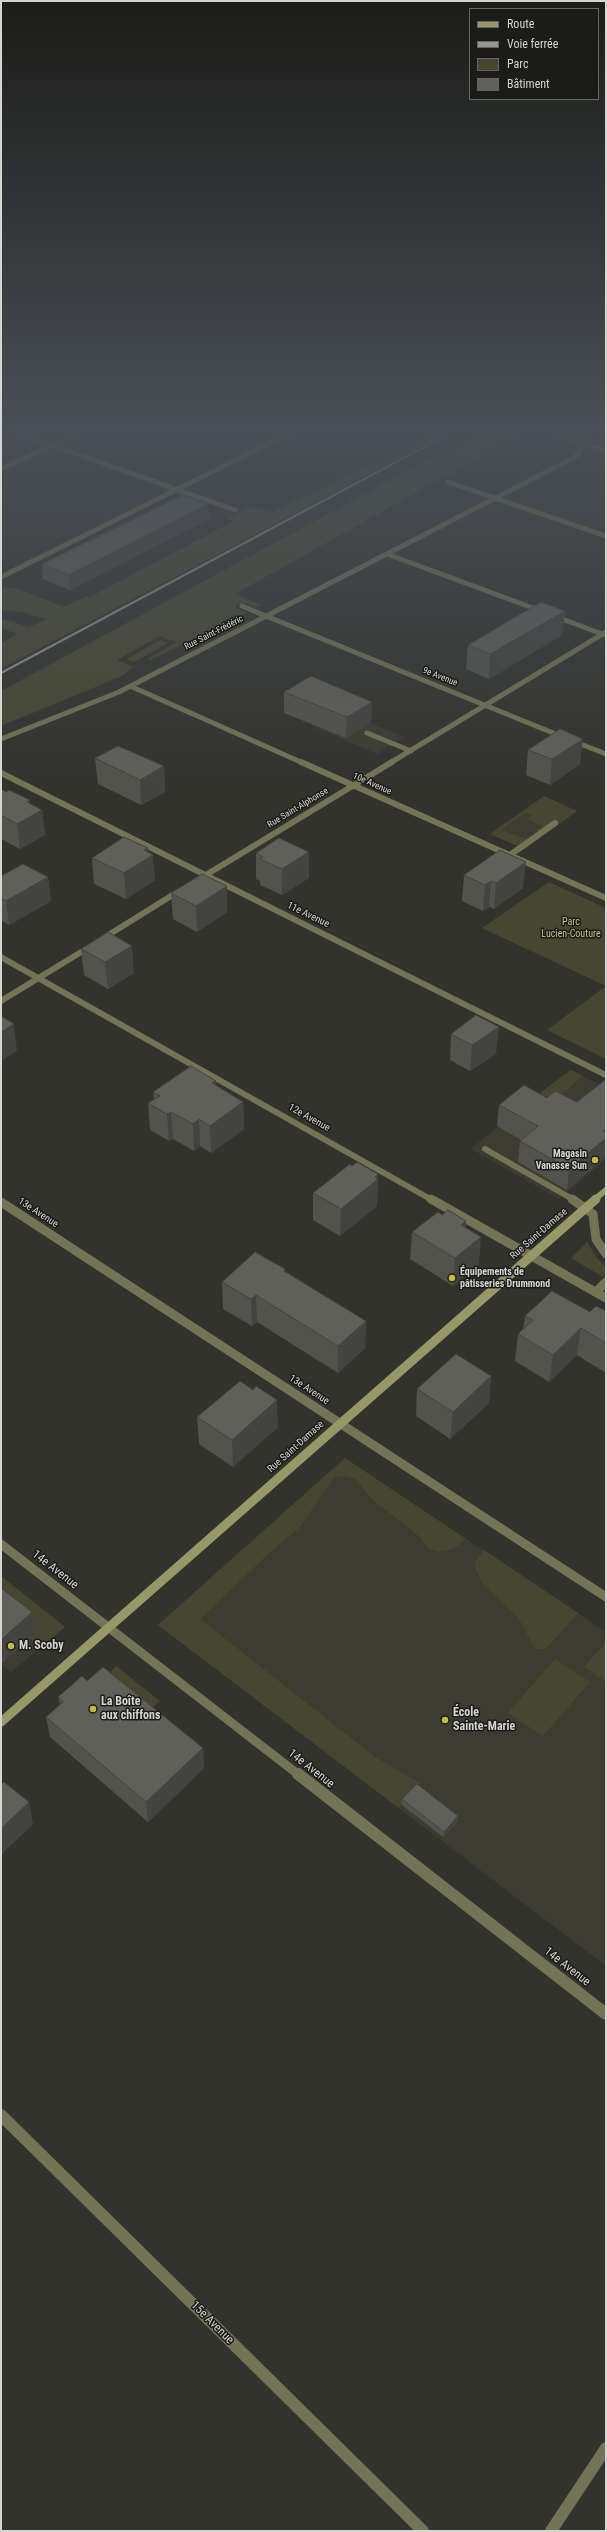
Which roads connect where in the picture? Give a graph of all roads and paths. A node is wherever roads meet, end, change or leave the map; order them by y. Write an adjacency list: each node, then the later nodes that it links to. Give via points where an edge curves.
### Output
1 (57, 548): 4 (street)
2 (398, 548): 3 (street, Rue Saint-Frédéric)
3 (387, 554): 6 (street, Rue Saint-Frédéric); 7 (street)
4 (1, 576)
5 (242, 606): 6 (street, 9e Avenue)
6 (266, 616): 8 (street, Rue Saint-Frédéric); 9 (street, 9e Avenue)
7 (605, 633): 9 (street, Rue Saint-Alphonse)
8 (130, 686): 11 (street, Rue Saint-Frédéric); 15 (street, 10e Avenue)
9 (486, 706): 12 (street, Rue Saint-Alphonse); 13 (street, 9e Avenue)
10 (367, 733): 12 (street)
11 (1, 739)
12 (411, 751): 15 (street, Rue Saint-Alphonse)
13 (606, 754)
14 (1, 773): 18 (street, 11e Avenue)
15 (353, 785): 17 (street, 10e Avenue); 18 (street, Rue Saint-Alphonse)
16 (555, 823): 17 (street)
17 (510, 855): 19 (street, 10e Avenue)
18 (205, 875): 21 (street, Rue Saint-Alphonse); 23 (street, 11e Avenue)
19 (606, 898)
20 (1, 957): 21 (street, 12e Avenue)
21 (39, 978): 22 (street, Rue Saint-Alphonse); 29 (street, 12e Avenue)
22 (1, 1001)
23 (606, 1075)
24 (485, 1149): 27 (street)
25 (606, 1190): 27 (street, Rue Saint-Damase)
26 (1, 1202): 33 (street, 13e Avenue)
27 (586, 1207): 28 (street, via 593,1214 596,1238); 29 (street, Rue Saint-Damase)
28 (606, 1254)
29 (531, 1256): 31 (street, 12e Avenue); 33 (street, Rue Saint-Damase)
30 (606, 1282): 31 (street)
31 (596, 1292): 32 (street, 12e Avenue)
32 (606, 1298)
33 (339, 1423): 35 (street, 13e Avenue); 36 (street, Rue Saint-Damase)
34 (1, 1544): 36 (street, 14e Avenue)
35 (606, 1597)
36 (109, 1628): 37 (street, Rue Saint-Damase); 38 (street, 14e Avenue)
37 (1, 1722)
38 (606, 2014)
39 (1, 2115): 41 (street, 15e Avenue)
40 (606, 2448): 42 (street)
41 (422, 2531)
42 (551, 2531)

